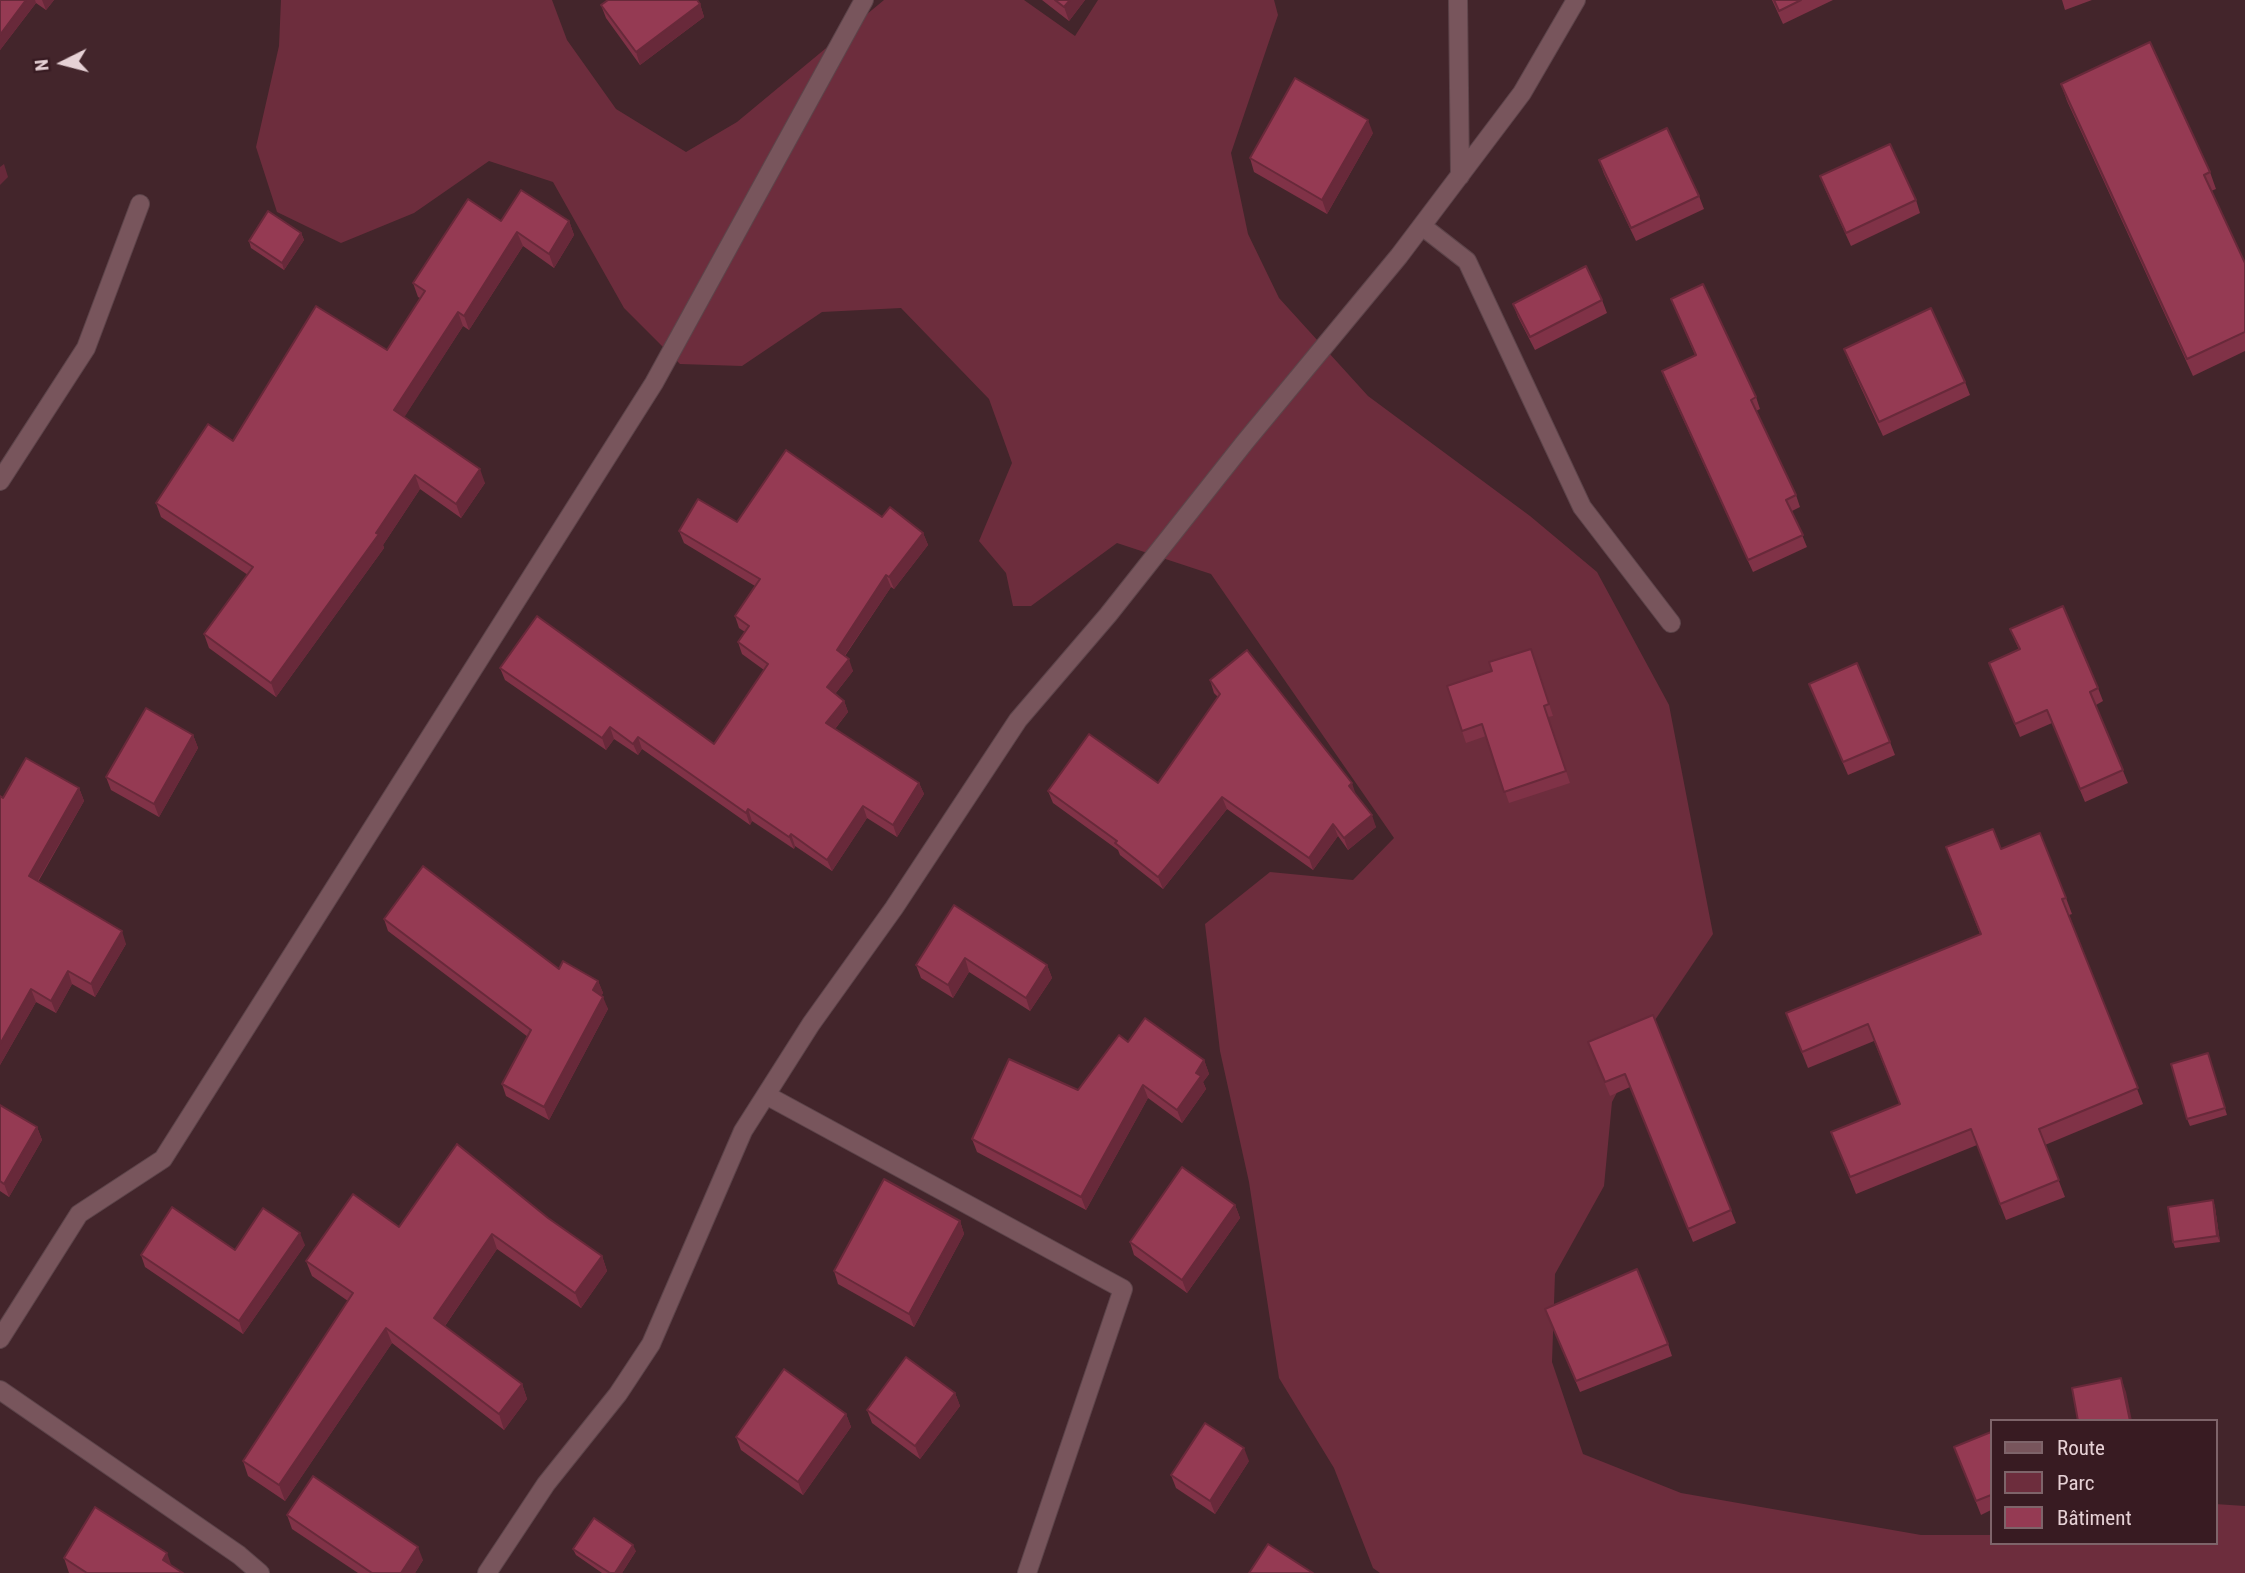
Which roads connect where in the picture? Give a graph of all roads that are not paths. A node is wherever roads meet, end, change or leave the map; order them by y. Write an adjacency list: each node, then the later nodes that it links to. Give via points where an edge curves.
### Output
1 (864, 0): 10 (street, via 654,383 163,1158 79,1214)
2 (1458, 0): 4 (street)
3 (1576, 0): 4 (street, via 1522,93)
4 (1460, 176): 6 (street)
5 (140, 204): 7 (street, via 86,348)
6 (1422, 226): 8 (street, via 1467,261 1582,507); 9 (street, via 1018,720)
7 (0, 481)
8 (1671, 623)
9 (766, 1095): 13 (street, via 743,1131 651,1345 546,1484); 14 (street, via 1123,1289)
10 (0, 1339)
11 (0, 1390): 12 (street)
12 (260, 1573)
13 (486, 1573)
14 (1027, 1573)

